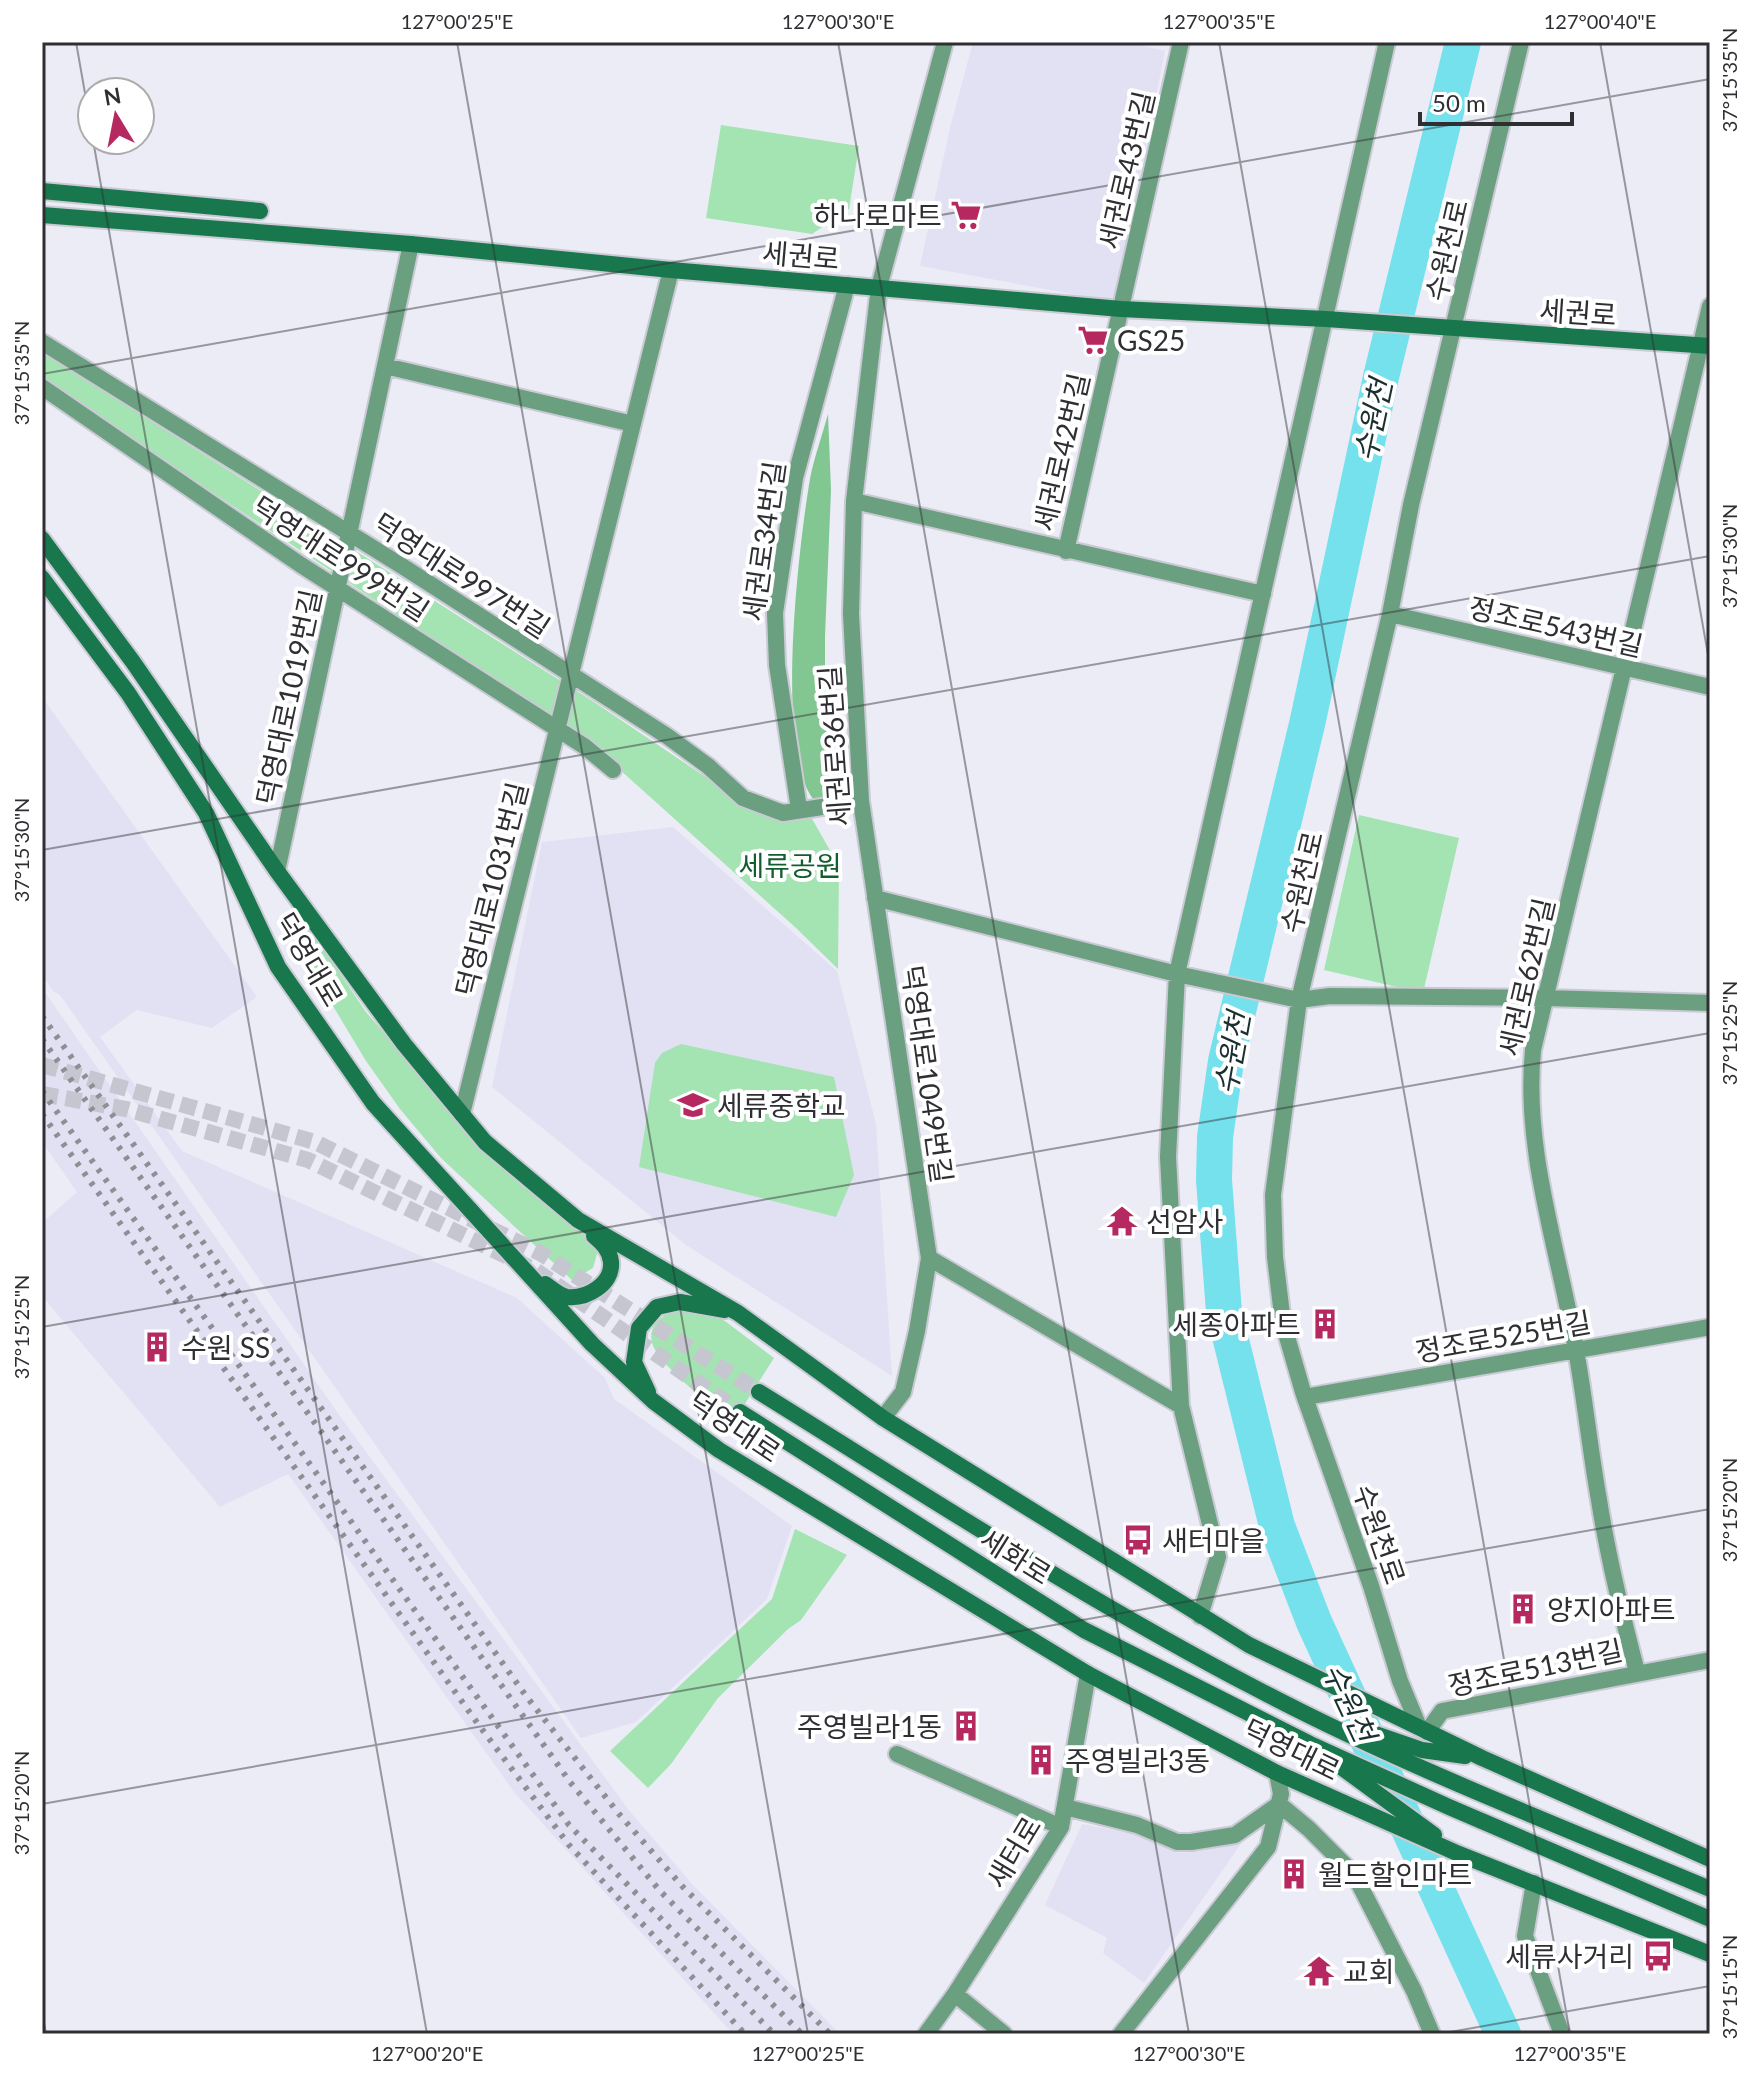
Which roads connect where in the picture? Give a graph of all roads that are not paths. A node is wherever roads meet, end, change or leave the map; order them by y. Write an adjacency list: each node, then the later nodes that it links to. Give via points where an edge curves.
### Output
1 (945, 42): 11 (street, 세권로36번길)
2 (1181, 42): 13 (street, 세권로43번길)
3 (1387, 42): 14 (street)
4 (1521, 42): 15 (street, 수원천로)
5 (42, 191): 6 (main road)
6 (260, 211)
7 (42, 215): 8 (main road, 세권로)
8 (411, 244): 9 (main road, 세권로); 18 (street, 덕영대로1019번길)
9 (671, 270): 10 (main road, 세권로); 20 (street, 덕영대로1031번길)
10 (847, 285): 11 (main road, 세권로); 35 (street, 세권로34번길, via 795,478 775,613 777,665)
11 (879, 287): 13 (main road, 세권로); 21 (street, 세권로36번길)
12 (1710, 306): 17 (street, 세권로62번길)
13 (1121, 309): 14 (main road, 세권로); 24 (street, 세권로42번길)
14 (1333, 320): 15 (main road, 세권로); 27 (street)
15 (1448, 330): 17 (main road, 세권로); 28 (street, 수원천로)
16 (42, 342): 22 (street, 덕영대로997번길)
17 (1706, 346): 29 (street, 세권로62번길)
18 (385, 366): 20 (street); 22 (street, 덕영대로1019번길)
19 (42, 387): 26 (street, 덕영대로999번길)
20 (633, 424): 30 (street, 덕영대로1031번길)
21 (854, 501): 24 (street); 34 (street, 세권로36번길, via 851,614)
22 (350, 534): 26 (street, 덕영대로1019번길); 30 (street, 덕영대로997번길)
23 (42, 539): 36 (main road, 덕영대로)
24 (1066, 551): 27 (street, 세권로42번길)
25 (42, 578): 45 (main road, 덕영대로, via 128,693 206,813 278,967 373,1103)
26 (338, 589): 32 (street, 덕영대로999번길); 36 (street, 덕영대로1019번길)
27 (1263, 594): 38 (street)
28 (1390, 614): 29 (street, 정조로543번길); 40 (street, 수원천로)
29 (1623, 669): 31 (street, 정조로543번길); 39 (street, 세권로62번길)
30 (571, 676): 32 (street, 덕영대로1031번길); 35 (street, 덕영대로997번길, via 667,736 743,798 783,813)
31 (1710, 687)
32 (557, 728): 33 (street, 덕영대로999번길); 42 (street, 덕영대로1031번길)
33 (613, 770)
34 (861, 801): 35 (street, 덕영대로997번길); 37 (street, 세권로36번길)
35 (799, 809)
36 (277, 871): 42 (main road, 덕영대로)
37 (875, 898): 38 (street); 44 (street, 덕영대로1049번길)
38 (1177, 974): 40 (street); 52 (street, via 1168,1157)
39 (1547, 998): 40 (street); 41 (street); 48 (street, 세권로62번길, via 1533,1050 1533,1132)
40 (1296, 999): 50 (street, 수원천로, via 1273,1195 1283,1323)
41 (1710, 1003)
42 (462, 1114): 43 (main road, 덕영대로, via 485,1142)
43 (578, 1220): 45 (main road, via 607,1248 611,1263 600,1287 565,1297); 46 (main road, 덕영대로)
44 (929, 1258): 52 (street); 54 (street, 덕영대로1049번길, via 903,1392)
45 (527, 1273): 51 (main road, 덕영대로)
46 (738, 1313): 51 (main road, via 680,1302 657,1307 639,1328 634,1362); 54 (main road, 덕영대로)
47 (1710, 1327): 48 (street, 정조로525번길)
48 (1576, 1350): 50 (street, 정조로525번길); 57 (street, 세권로62번길, via 1612,1572)
49 (759, 1392): 59 (main road, 세화로, via 1099,1603)
50 (1305, 1397): 62 (street, 수원천로)
51 (653, 1401): 58 (main road, 덕영대로, via 719,1450)
52 (1181, 1406): 55 (street, via 1218,1557)
53 (740, 1412): 61 (main road, 세화로, via 1084,1630)
54 (883, 1418): 55 (main road, 덕영대로)
55 (1200, 1616): 62 (main road, 덕영대로)
56 (1710, 1660): 57 (street, 정조로513번길)
57 (1637, 1672): 62 (street, 정조로513번길, via 1442,1711)
58 (1088, 1674): 66 (main road, 덕영대로); 68 (street, 새터로)
59 (1259, 1690): 60 (main road, 덕영대로)
60 (1289, 1705): 65 (main road, via 1422,1750); 73 (main road, 덕영대로)
61 (1275, 1726): 63 (main road, 덕영대로)
62 (1419, 1727): 65 (main road, 덕영대로)
63 (1310, 1744): 70 (main road); 74 (main road, 덕영대로)
64 (897, 1754): 69 (street)
65 (1482, 1758): 71 (main road, 덕영대로)
66 (1277, 1773): 67 (street); 70 (main road, 덕영대로)
67 (1279, 1804): 68 (street, via 1235,1835 1191,1842); 79 (street, via 1268,1847); 80 (street, via 1354,1874)
68 (1065, 1807): 69 (street, 새터로)
69 (1061, 1827): 76 (street, 새터로)
70 (1459, 1854): 72 (main road, 덕영대로)
71 (1710, 1859)
72 (1534, 1883): 75 (main road, 덕영대로); 81 (street, via 1525,1936)
73 (1710, 1889)
74 (1710, 1919)
75 (1710, 1954)
76 (955, 1994): 77 (street, 새터로); 78 (street)
77 (926, 2034)
78 (1004, 2034)
79 (1121, 2034)
80 (1432, 2034)
81 (1562, 2034)

